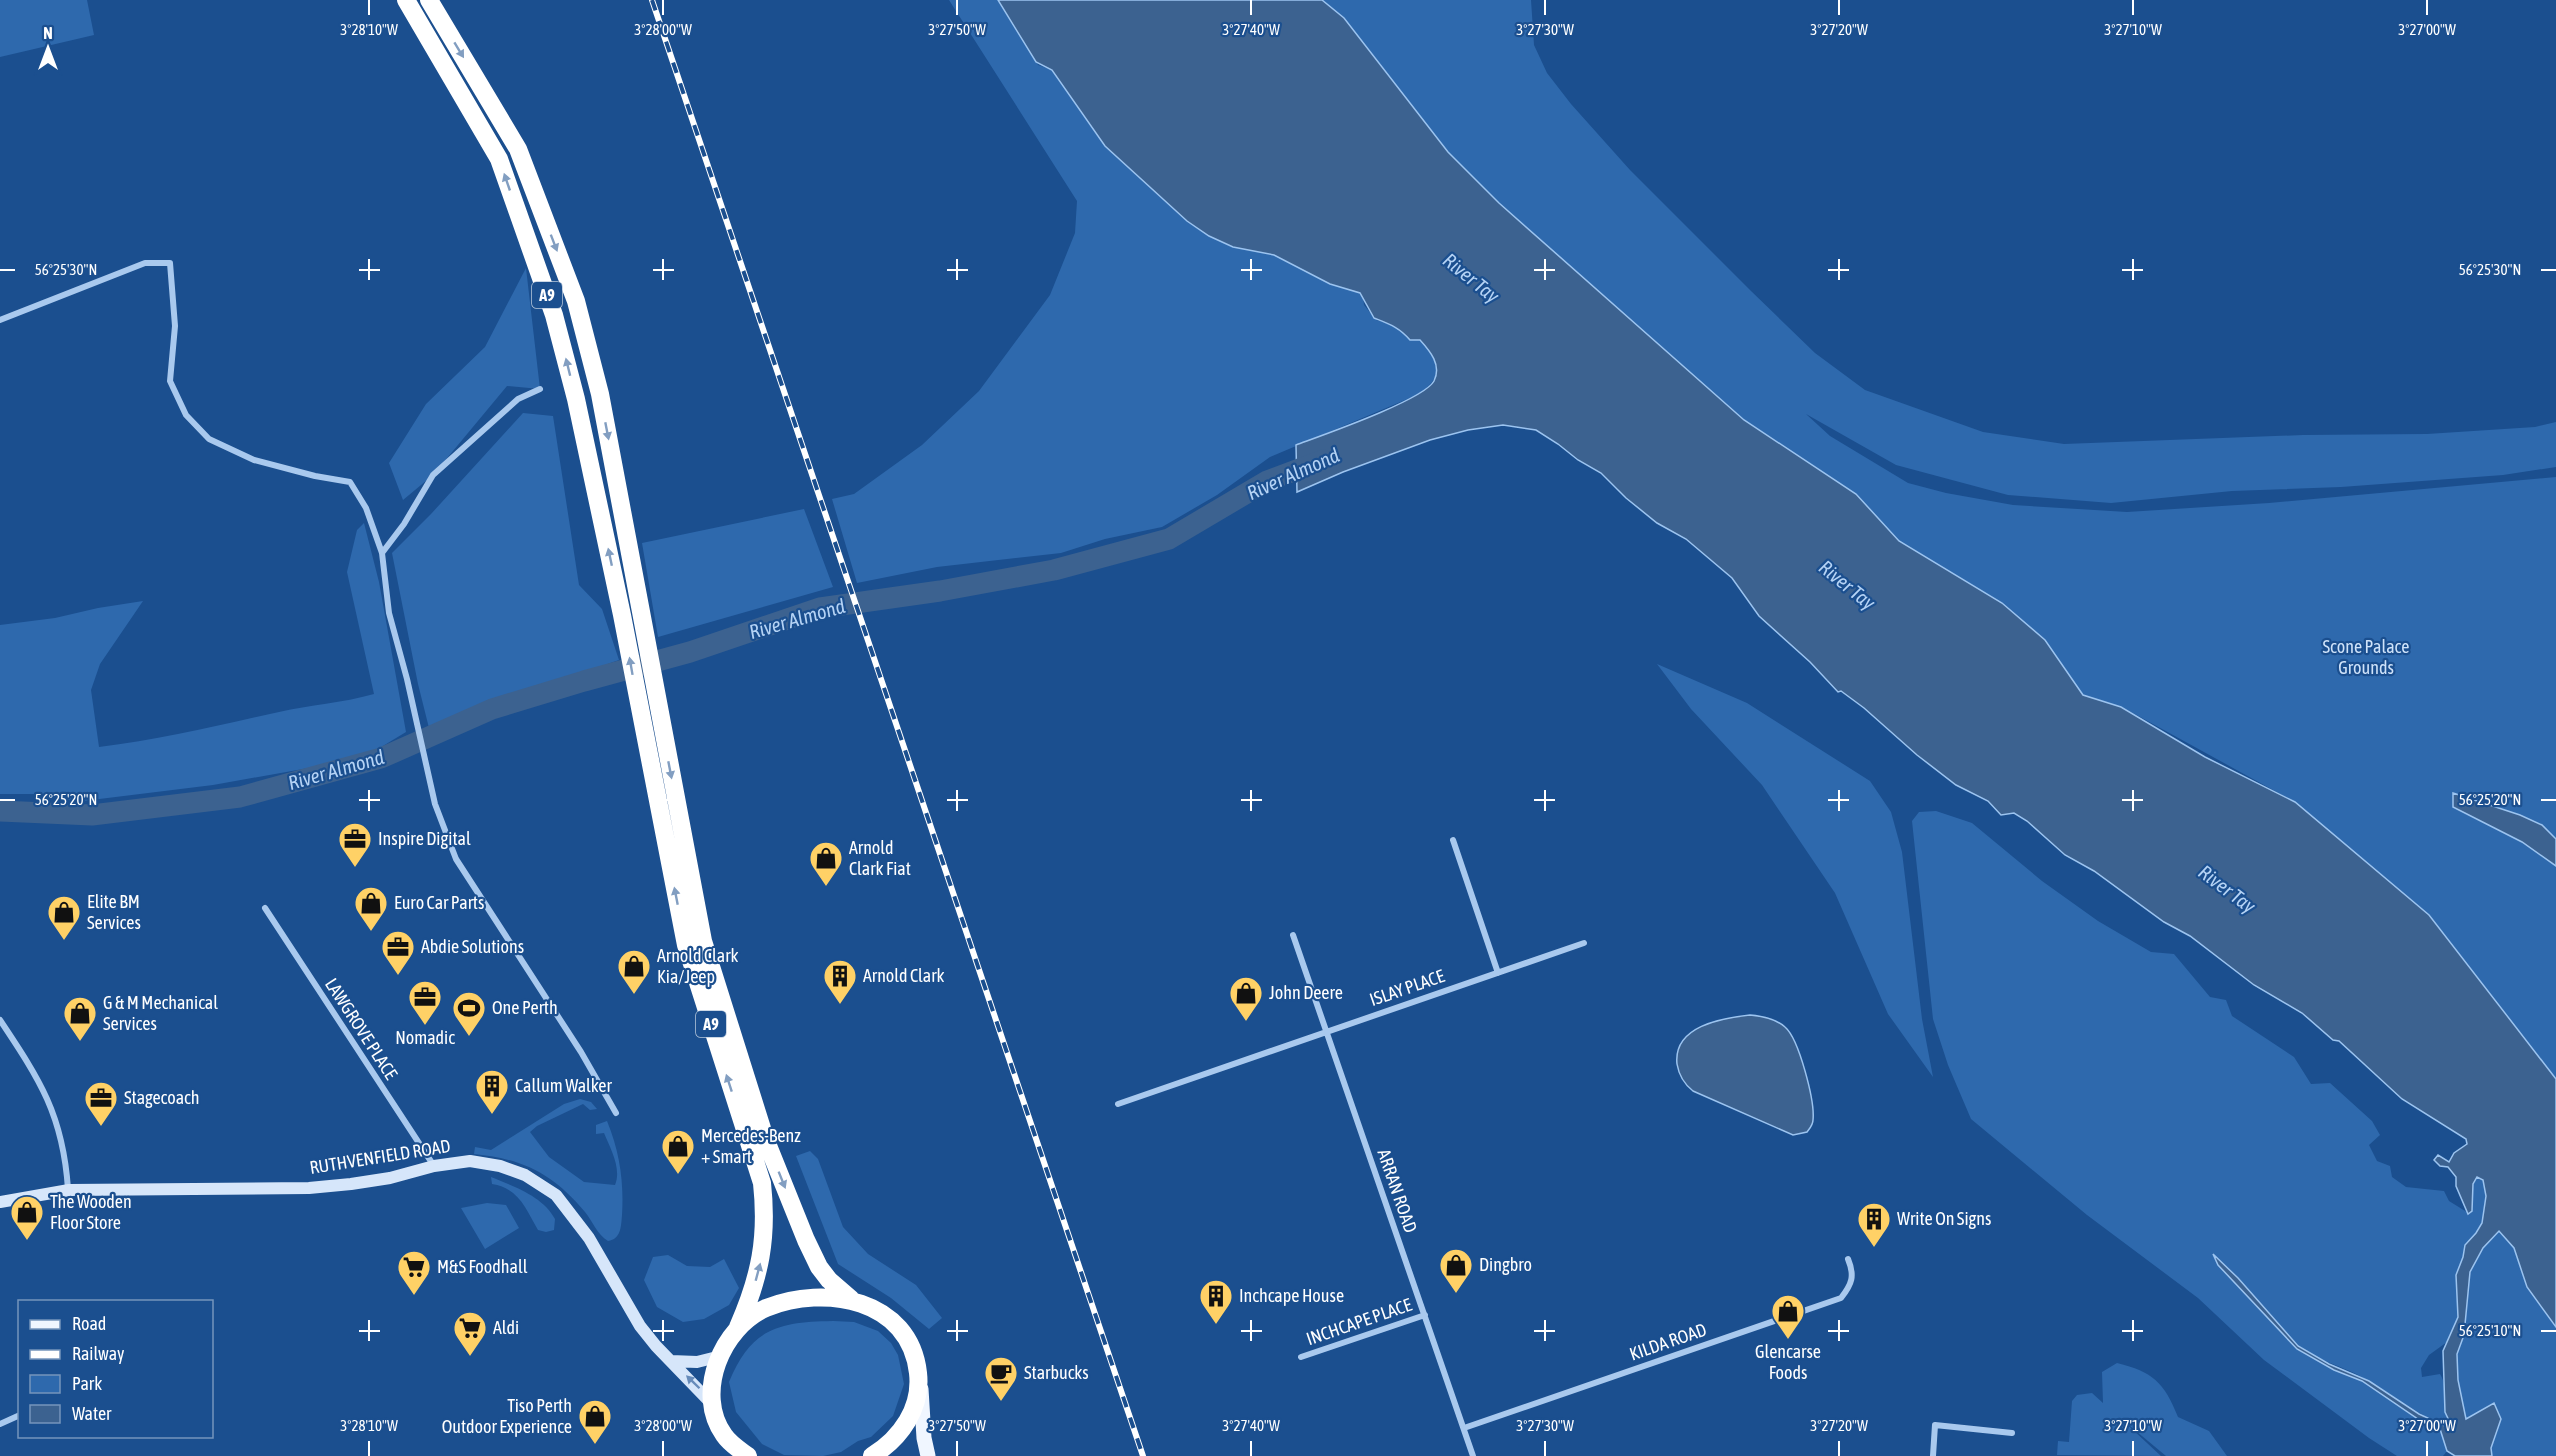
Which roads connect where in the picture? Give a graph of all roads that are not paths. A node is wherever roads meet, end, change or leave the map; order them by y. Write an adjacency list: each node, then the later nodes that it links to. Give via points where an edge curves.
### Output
1 (406, 0): 21 (highway, A9, one-way to 1, via 753,1294 763,1255 762,1183 686,945 576,399 554,315 499,159)
2 (429, 0): 19 (highway, A9, one-way to 19, via 518,149 576,301 600,394 703,941 765,1138 819,1267)
3 (0, 320): 5 (street, via 145,263 170,263 175,326 170,381 186,415 209,439 254,460 350,482 366,508)
4 (540, 389): 5 (street, via 518,399 433,475 405,524)
5 (382, 553): 14 (street, via 389,614 435,804 456,859)
6 (1453, 840): 10 (street)
7 (265, 908): 15 (street, LAWGROVE PLACE)
8 (1293, 935): 12 (street, ARRAN ROAD)
9 (1584, 943): 10 (street, ISLAY PLACE)
10 (1498, 973): 12 (street, ISLAY PLACE)
11 (0, 1020): 16 (street, via 49,1099 62,1135)
12 (1325, 1032): 13 (street, ISLAY PLACE); 20 (street, ARRAN ROAD)
13 (1118, 1104)
14 (616, 1113)
15 (434, 1166): 16 (street, RUTHVENFIELD ROAD, via 390,1178 309,1188); 24 (street, RUTHVENFIELD ROAD, via 470,1161 500,1166 525,1175 556,1195 589,1238 639,1326)
16 (69, 1190): 17 (street, RUTHVENFIELD ROAD)
17 (0, 1202)
18 (1848, 1259): 29 (street, KILDA ROAD, via 1853,1270 1852,1284 1841,1298)
19 (851, 1299): 21 (highway, via 778,1305 766,1308); 25 (highway, via 868,1305 896,1324 909,1341)
20 (1425, 1315): 23 (street, INCHCAPE PLACE); 29 (street, ARRAN ROAD)
21 (738, 1327): 22 (highway)
22 (721, 1356): 24 (street, via 697,1362); 26 (highway, via 713,1382)
23 (1301, 1357)
24 (671, 1361): 26 (street, RUTHVENFIELD ROAD, one-way to 24)
25 (918, 1377): 34 (highway, via 912,1411 903,1430); 35 (main road)
26 (713, 1405): 31 (highway)
27 (18, 1415): 28 (street)
28 (0, 1424)
29 (1464, 1428): 36 (street, ARRAN ROAD)
30 (2012, 1433): 37 (street, via 1935,1425)
31 (724, 1436): 32 (highway); 33 (highway)
32 (726, 1456)
33 (748, 1456)
34 (872, 1456)
35 (928, 1456)
36 (1473, 1456)
37 (1933, 1456)

